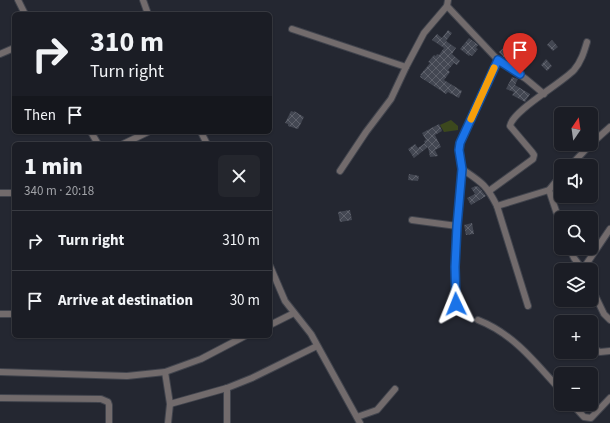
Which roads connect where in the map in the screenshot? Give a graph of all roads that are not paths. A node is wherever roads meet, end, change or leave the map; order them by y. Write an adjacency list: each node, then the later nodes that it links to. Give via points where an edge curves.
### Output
1 (18, 0): 4 (street)
2 (143, 0): 5 (street)
3 (448, 3): 10 (street); 11 (street, via 424,33)
4 (24, 12)
5 (147, 12)
6 (292, 28): 11 (street)
7 (587, 42): 12 (street, via 582,58 572,72)
8 (12, 49): 9 (street)
9 (0, 54)
10 (498, 60): 12 (street); 19 (street, via 460,143)
11 (406, 67): 20 (street, via 391,99)
12 (544, 94): 22 (street, via 510,124 534,155)
13 (610, 127): 15 (street)
14 (144, 134): 16 (street)
15 (598, 138)
16 (127, 142)
17 (584, 151): 18 (street)
18 (577, 159)
19 (462, 169): 22 (street); 29 (street)
20 (340, 171)
21 (554, 184): 23 (street)
22 (489, 190): 26 (street)
23 (549, 190): 26 (street); 27 (street)
24 (0, 193): 25 (street)
25 (12, 193)
26 (497, 206): 35 (street)
27 (556, 211)
28 (412, 220): 29 (street)
29 (457, 226): 34 (street)
30 (610, 229): 31 (street)
31 (587, 263)
32 (272, 271): 36 (street, via 280,292)
33 (598, 302): 40 (street)
34 (456, 304)
35 (528, 306)
36 (294, 313): 41 (street); 43 (street)
37 (0, 314): 38 (street)
38 (12, 314)
39 (478, 320): 48 (street, via 494,326 518,344)
40 (610, 320)
41 (272, 325)
42 (241, 338): 47 (street)
43 (317, 346): 49 (street, via 276,368); 57 (street)
44 (598, 351): 45 (street)
45 (610, 351)
46 (0, 372): 47 (street, via 128,376)
47 (165, 372): 53 (street)
48 (554, 383)
49 (227, 388): 53 (street); 60 (street)
50 (395, 389): 57 (street, via 378,410)
51 (0, 398): 58 (street, via 101,399 109,405)
52 (610, 398): 55 (street)
53 (170, 404): 59 (street)
54 (578, 411): 56 (street, via 584,417 591,418)
55 (598, 411)
56 (598, 411)
57 (359, 420)
58 (109, 423)
59 (168, 423)
60 (227, 423)

